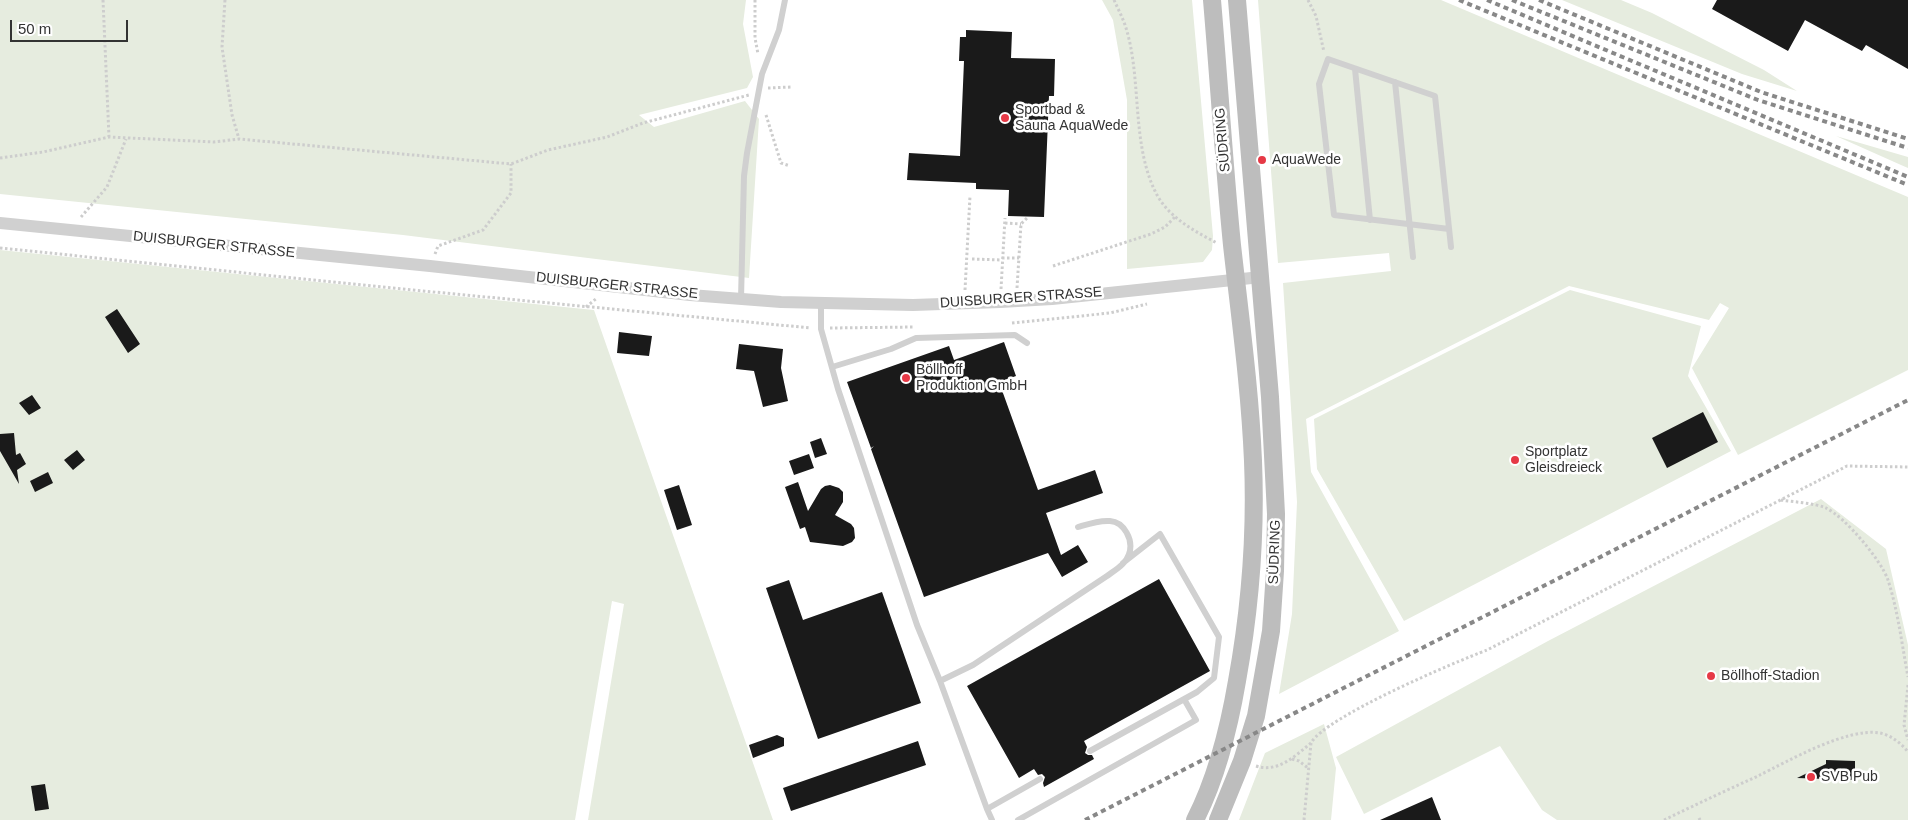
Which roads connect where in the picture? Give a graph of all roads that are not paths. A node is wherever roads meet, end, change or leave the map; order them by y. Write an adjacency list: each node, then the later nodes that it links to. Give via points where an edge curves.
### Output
1 (785, 0): 14 (lane, via 762,74 744,176)
2 (1212, 0): 13 (main road, SÜDRING)
3 (1237, 0): 12 (main road, SÜDRING)
4 (1355, 68): 5 (lane); 6 (lane); 6 (lane, via 1328,59 1320,84 1334,215)
5 (1395, 82): 8 (lane); 9 (lane, via 1435,96)
6 (1370, 220): 8 (lane)
7 (0, 223): 14 (street, DUISBURGER STRASSE)
8 (1410, 225): 9 (lane); 11 (lane)
9 (1449, 229): 10 (lane)
10 (1451, 247)
11 (1413, 257)
12 (1261, 277): 13 (street); 28 (main road, SÜDRING, via 1276,514 1271,631 1256,716)
13 (1236, 279): 15 (street, DUISBURGER STRASSE, via 1052,299 964,304); 27 (main road, SÜDRING, via 1253,464 1247,627 1232,708 1212,778)
14 (741, 299): 15 (street, DUISBURGER STRASSE)
15 (821, 303): 17 (lane, via 821,329)
16 (1027, 343): 17 (lane, via 1015,335 916,338)
17 (832, 368): 20 (lane, via 917,625)
18 (1078, 527): 19 (lane, via 1102,520 1120,524 1130,543 1130,554)
19 (1123, 563): 20 (lane, via 972,665); 21 (lane, via 1160,534 1219,637 1214,678)
20 (940, 680): 24 (lane)
21 (1184, 699): 22 (lane); 26 (lane, via 1196,720)
22 (1090, 751)
23 (1040, 779): 24 (lane)
24 (987, 809): 25 (lane)
25 (992, 820)
26 (1018, 820)
27 (1195, 820)
28 (1218, 820)

